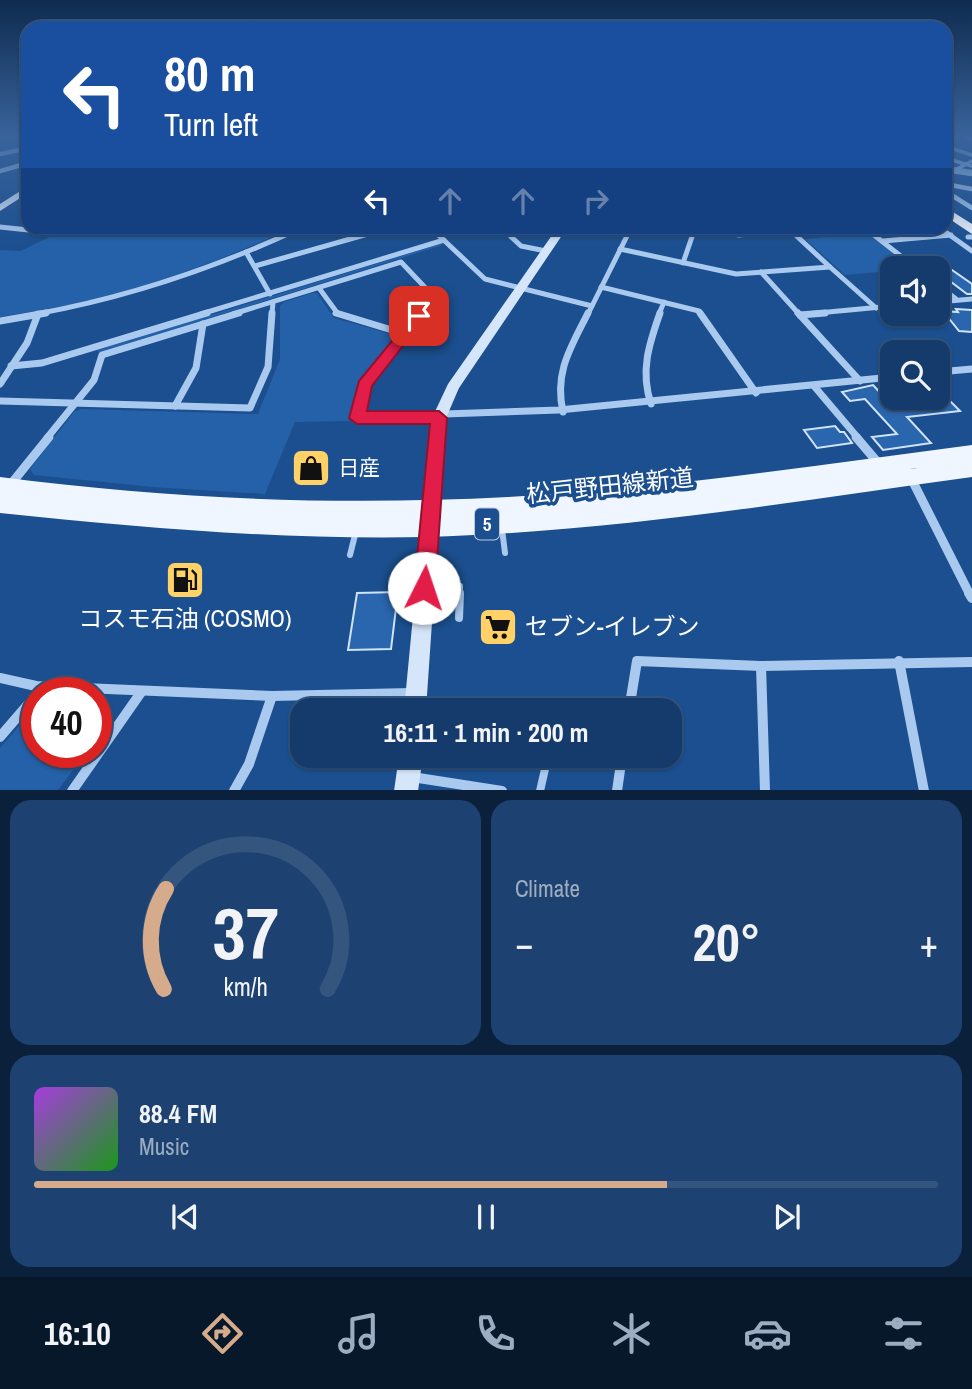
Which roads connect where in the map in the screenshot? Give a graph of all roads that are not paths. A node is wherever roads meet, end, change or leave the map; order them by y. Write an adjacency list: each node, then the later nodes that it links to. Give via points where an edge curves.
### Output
1 (952, 185): 2 (street)
2 (972, 189)
3 (952, 195): 6 (street)
4 (21, 197): 5 (street)
5 (0, 208)
6 (972, 208)
7 (952, 221): 20 (main road)
8 (0, 227): 9 (street)
9 (21, 230)
10 (285, 235): 26 (street)
11 (364, 235): 29 (street)
12 (439, 235): 21 (street)
13 (509, 235): 24 (street, via 521,246)
14 (557, 235): 24 (street)
15 (628, 235): 23 (street)
16 (693, 235): 28 (street)
17 (795, 235): 30 (street)
18 (875, 235): 22 (street)
19 (951, 235): 22 (street); 25 (street)
20 (971, 235)
21 (444, 240): 34 (street, via 485,279); 36 (street)
22 (883, 241): 27 (street)
23 (620, 250): 28 (street); 32 (street)
24 (546, 251): 34 (street)
25 (972, 251)
26 (246, 252): 29 (street); 44 (street, via 144,290)
27 (901, 256)
28 (683, 263): 31 (street, via 728,273)
29 (255, 266): 36 (street)
30 (830, 267): 31 (street); 42 (street)
31 (761, 272): 45 (street)
32 (601, 287): 40 (street); 41 (street)
33 (319, 288): 36 (street); 48 (street, via 338,315); 48 (street, via 401,262 434,298)
34 (520, 289): 41 (street); 62 (street, via 453,387)
35 (950, 294): 38 (street)
36 (271, 298): 47 (street); 49 (street, via 42,363); 60 (street, via 268,367 250,408)
37 (972, 299): 38 (street)
38 (957, 300): 39 (street)
39 (950, 301)
40 (664, 302): 56 (street, via 699,311); 59 (street, via 643,369)
41 (592, 306): 61 (street, via 563,363 559,386)
42 (876, 308): 43 (street); 45 (street)
43 (880, 308)
44 (38, 314): 46 (street); 49 (street, via 27,343)
45 (800, 315): 53 (street)
46 (0, 321)
47 (203, 324): 58 (street, via 102,355 94,380); 60 (street, via 196,368)
48 (405, 334): 62 (street, via 365,385 357,418)
49 (11, 366): 54 (street)
50 (972, 369): 51 (street)
51 (950, 371)
52 (880, 378): 53 (street)
53 (860, 381): 55 (street)
54 (0, 384)
55 (814, 386): 56 (street); 64 (street)
56 (756, 393): 59 (street)
57 (0, 401): 58 (street)
58 (75, 404): 60 (street); 67 (street)
59 (651, 404): 61 (street)
60 (175, 406)
61 (563, 412): 62 (street)
62 (439, 418): 68 (street)
63 (972, 453): 64 (main road, 松戸野田線新道 / 5)
64 (880, 465): 68 (main road, 松戸野田線新道 / 5)
65 (972, 469): 66 (main road, 松戸野田線新道 / 5)
66 (910, 478): 69 (main road, 松戸野田線新道 / 5, via 590,518); 74 (street)
67 (3, 492): 68 (main road, 松戸野田線新道 / 5); 70 (main road, 松戸野田線新道 / 5, via 224,525)
68 (430, 518): 69 (main road, 松戸野田線新道 / 5); 70 (main road, 松戸野田線新道 / 5); 73 (street)
69 (502, 523): 71 (lane)
70 (356, 527): 72 (lane)
71 (505, 553)
72 (350, 555)
73 (424, 588): 75 (lane, via 457,586); 83 (street)
74 (972, 598)
75 (459, 618)
76 (899, 661): 77 (street); 78 (street); 98 (street)
77 (972, 662)
78 (761, 666): 86 (street, via 637,661); 97 (street)
79 (0, 678): 80 (street)
80 (21, 685)
81 (112, 691): 82 (street)
82 (142, 691): 84 (street); 92 (street)
83 (416, 693): 84 (street); 85 (street)
84 (272, 696): 93 (street, via 249,764)
85 (416, 698)
86 (631, 698)
87 (21, 712): 88 (street)
88 (0, 737)
89 (545, 768): 95 (lane)
90 (620, 768): 96 (street)
91 (408, 774): 94 (street)
92 (72, 790)
93 (234, 790)
94 (502, 790)
95 (540, 790)
96 (617, 790)
97 (765, 790)
98 (924, 790)

